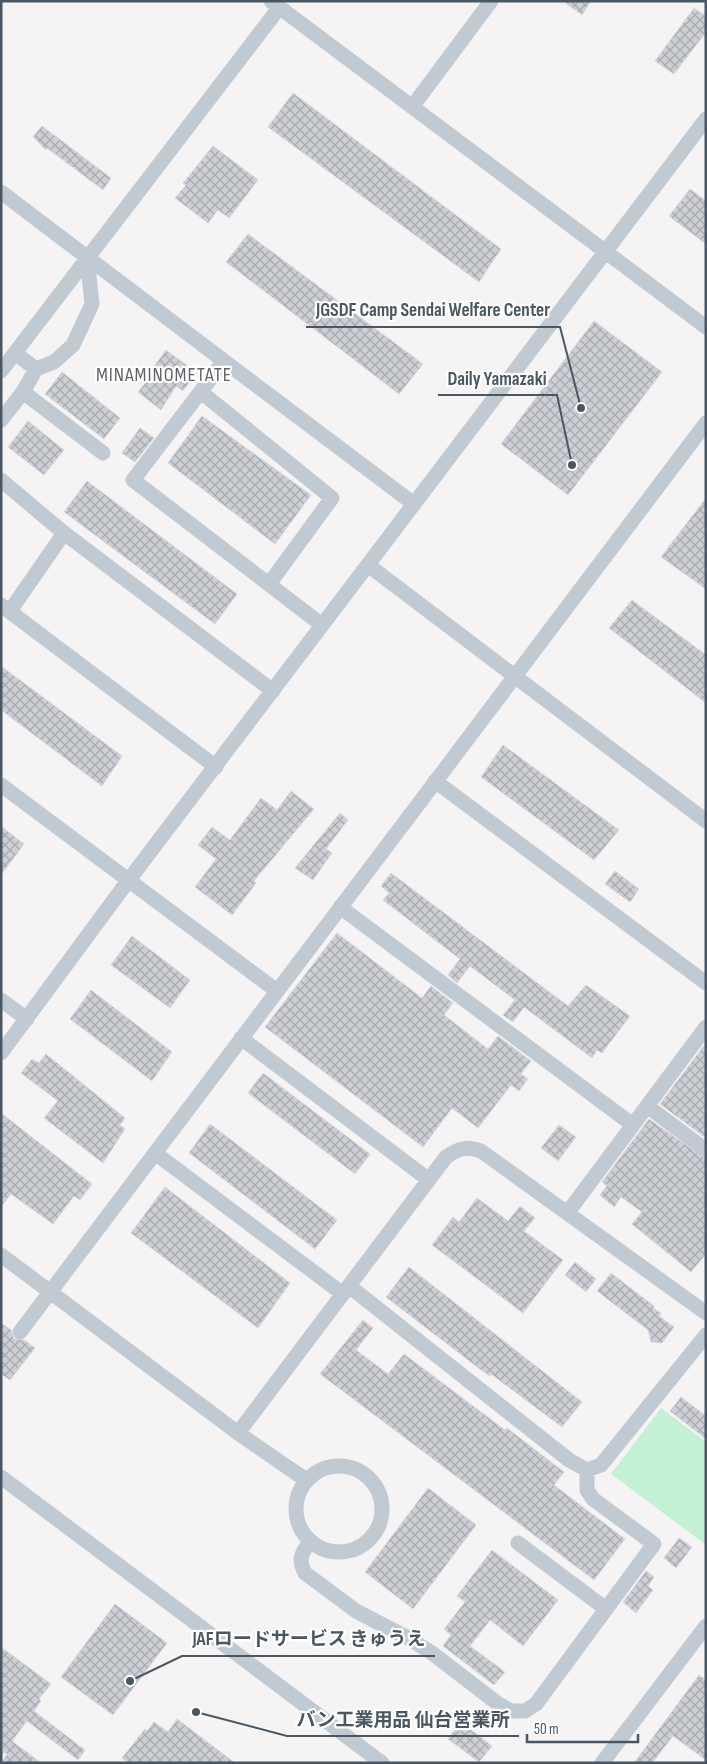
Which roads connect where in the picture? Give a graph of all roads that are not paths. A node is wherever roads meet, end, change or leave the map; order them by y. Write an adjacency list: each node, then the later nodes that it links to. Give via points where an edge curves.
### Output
1 (491, 1): 3 (street)
2 (275, 4): 3 (street); 7 (street)
3 (412, 107): 6 (street)
4 (706, 119): 6 (street)
5 (1, 192): 7 (street)
6 (605, 252): 8 (street); 19 (street)
7 (87, 257): 9 (street); 10 (street); 11 (street, via 92,304 73,344 54,362)
8 (706, 327)
9 (15, 353): 11 (street); 12 (street)
10 (224, 362): 14 (street); 19 (street)
11 (36, 369): 13 (street)
12 (1, 371)
13 (23, 392): 15 (street); 17 (street)
14 (201, 392): 22 (street, via 332,498); 22 (street, via 133,480)
15 (1, 420)
16 (706, 423): 25 (street)
17 (103, 453)
18 (1, 480): 20 (street)
19 (414, 504): 21 (street)
20 (64, 533): 23 (street); 26 (street)
21 (368, 564): 24 (street); 25 (street)
22 (269, 584): 24 (street)
23 (6, 608): 27 (street)
24 (322, 625): 26 (street)
25 (515, 676): 28 (street); 30 (street)
26 (273, 690): 27 (street)
27 (216, 767): 31 (street)
28 (436, 781): 32 (street); 33 (street)
29 (1, 785): 31 (street)
30 (706, 821)
31 (128, 881): 34 (street); 36 (street)
32 (340, 907): 34 (street); 41 (street)
33 (706, 983)
34 (277, 991): 38 (street)
35 (1, 1000): 36 (street)
36 (27, 1019): 39 (street)
37 (706, 1027): 40 (street)
38 (241, 1038): 43 (street); 44 (street)
39 (1, 1053)
40 (647, 1106): 41 (street); 42 (street)
41 (633, 1125): 45 (street)
42 (706, 1150)
43 (154, 1153): 47 (street); 48 (street)
44 (429, 1180): 45 (street, via 446,1157 468,1146 481,1151); 47 (street)
45 (568, 1212): 49 (street)
46 (1, 1255): 48 (street)
47 (346, 1290): 52 (street); 53 (street, via 569,1460)
48 (50, 1291): 50 (street); 52 (street)
49 (706, 1313)
50 (20, 1332)
51 (706, 1335): 53 (street, via 601,1465)
52 (238, 1433): 55 (street)
53 (587, 1470): 58 (street, via 587,1490 593,1499 654,1544)
54 (1, 1478): 60 (street)
55 (306, 1480): 56 (street, via 296,1505 297,1518); 56 (street, via 331,1466 346,1466 371,1480 379,1492 382,1506 374,1534 351,1551 323,1549)
56 (310, 1542): 58 (street, via 300,1557 305,1573 356,1611 408,1638 511,1711 525,1711 536,1704)
57 (518, 1543): 58 (street)
58 (606, 1609)
59 (706, 1626): 61 (street)
60 (382, 1763)
61 (602, 1763)

